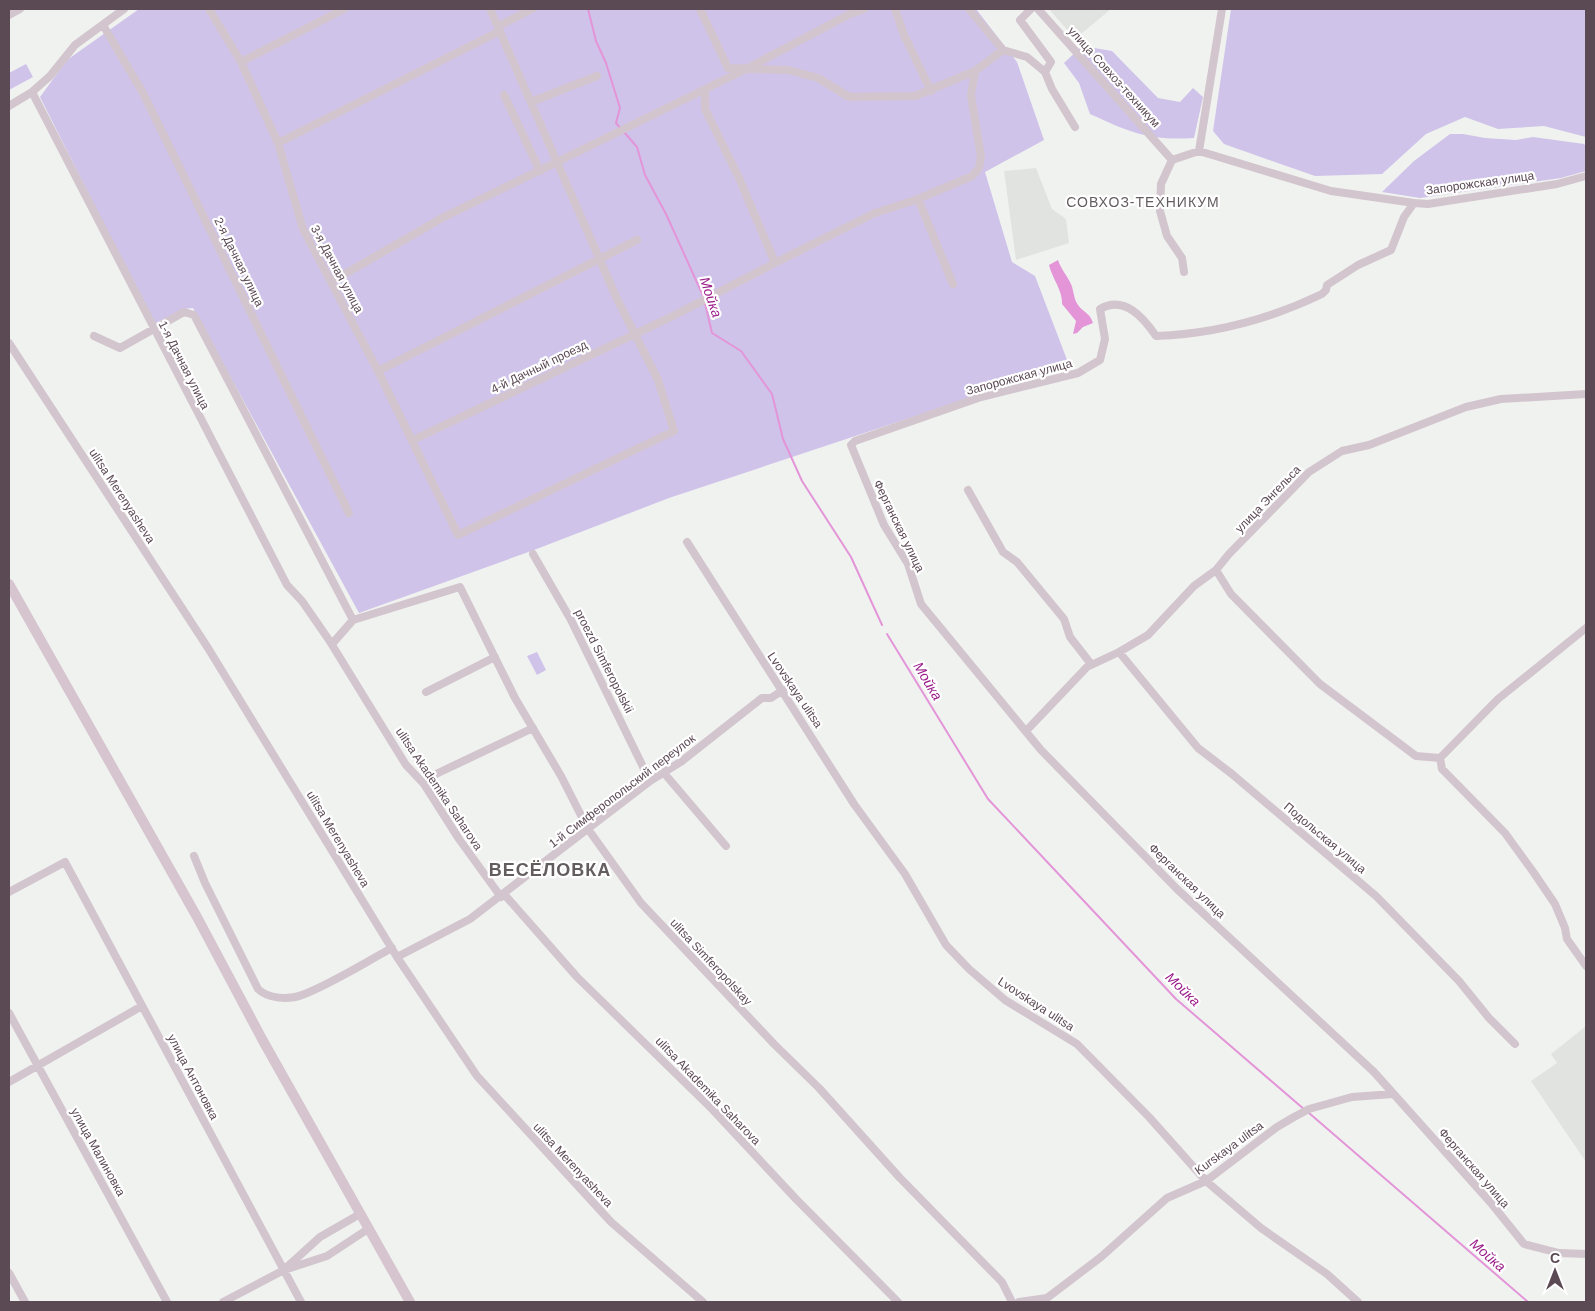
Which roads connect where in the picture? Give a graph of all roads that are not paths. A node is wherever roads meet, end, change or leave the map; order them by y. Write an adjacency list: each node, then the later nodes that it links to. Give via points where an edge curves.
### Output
1 (20, 9): 15 (street)
2 (124, 9): 16 (street)
3 (209, 9): 19 (street, 3-я Дачная улица)
4 (344, 9): 19 (street)
5 (490, 9): 17 (street)
6 (532, 9): 17 (street)
7 (700, 9): 20 (street, via 728,68)
8 (864, 9): 14 (street)
9 (895, 9): 25 (street)
10 (969, 9): 18 (street)
11 (1030, 9): 22 (street, via 1020,20 1052,62)
12 (1038, 9): 33 (street, улица Совхоз-техникум)
13 (1222, 9): 32 (street)
14 (849, 11): 20 (street)
15 (9, 15)
16 (103, 25): 26 (street, via 75,45); 54 (street, 2-я Дачная улица, via 143,93)
17 (500, 29): 28 (street); 31 (street)
18 (1003, 50): 21 (street); 22 (street, via 1027,57)
19 (241, 62): 31 (street, 3-я Дачная улица)
20 (744, 70): 24 (street); 25 (street, via 788,70 818,78 849,97 915,96)
21 (975, 71): 25 (street); 37 (street, 4-й Дачный проезд, via 971,95 981,157 979,168 972,176)
22 (1045, 72): 30 (street)
23 (597, 76): 28 (street)
24 (705, 90): 34 (street); 41 (street, via 705,109)
25 (931, 91)
26 (32, 92): 29 (street); 45 (street, 1-я Дачная улица)
27 (504, 95): 35 (street)
28 (531, 102): 34 (street)
29 (9, 106)
30 (1075, 127)
31 (278, 143): 43 (street, 3-я Дачная улица, via 301,224)
32 (1198, 151): 33 (street); 38 (street, via 1331,191)
33 (1172, 160): 42 (street, via 1161,184 1160,211 1167,236 1182,258)
34 (557, 162): 35 (street); 40 (street)
35 (540, 171): 43 (street, via 442,218)
36 (1586, 176): 38 (street, Запорожская улица, via 1556,184 1428,204)
37 (918, 199): 41 (street, 4-й Дачный проезд, via 875,213); 44 (street)
38 (1414, 203): 52 (street, Запорожская улица, via 1404,217 1391,250 1353,268 1327,285 1322,294 1289,310 1195,334 1156,336 1133,310 1119,304 1107,304 1100,308 1105,339 1100,360 1078,373 981,397 855,440)
39 (637, 240): 40 (street)
40 (598, 259): 46 (street); 49 (street)
41 (775, 263): 46 (street, 4-й Дачный проезд)
42 (1184, 272)
43 (331, 282): 49 (street, 3-я Дачная улица)
44 (953, 284)
45 (152, 330): 47 (street, via 120,348); 59 (street, via 184,312 194,314); 61 (street, 1-я Дачная улица, via 271,558 287,585)
46 (634, 333): 51 (street, 4-й Дачный проезд); 51 (street, 3-я Дачная улица, via 658,380 674,431 458,535)
47 (94, 336)
48 (9, 343): 78 (street, ulitsa Merenyasheva, via 208,648)
49 (378, 371): 51 (street, 3-я Дачная улица)
50 (1586, 394): 57 (street, улица Энгельса, via 1501,399 1466,406 1369,445 1342,451 1309,472)
51 (413, 440)
52 (851, 445): 68 (street, Ферганская улица, via 884,525 908,564 922,604)
53 (968, 490): 64 (street, via 1003,552 1017,562 1064,619 1070,637)
54 (349, 513)
55 (687, 542): 65 (street, Lvovskaya ulitsa)
56 (533, 554): 71 (street, proezd Simferopolskii, via 571,620)
57 (1216, 570): 62 (street, улица Энгельса, via 1194,586 1148,635); 69 (street, via 1231,594 1320,684 1416,756)
58 (9, 584): 88 (street)
59 (353, 620): 61 (street); 63 (street, ulitsa Simferopolskay, via 460,587)
60 (1586, 628): 69 (street, via 1498,699)
61 (331, 642): 72 (street, ulitsa Akademika Saharova, via 406,765)
62 (1119, 652): 64 (street, улица Энгельса); 83 (street, Подольская улица, via 1198,748 1376,896)
63 (495, 657): 66 (street); 67 (street, ulitsa Simferopolskay)
64 (1091, 664): 68 (street, улица Энгельса)
65 (783, 690): 70 (street, 1-й Симферопольский переулок, via 771,698 762,698); 87 (street, Lvovskaya ulitsa, via 854,804 905,874 946,945 1005,1000 1077,1044)
66 (426, 692)
67 (533, 728): 72 (street, via 436,774); 73 (street, ulitsa Simferopolskay)
68 (1026, 730): 86 (street, Ферганская улица, via 1041,750 1177,890 1374,1072)
69 (1440, 758): 80 (street, via 1442,769 1505,833 1534,873 1555,904 1567,939)
70 (664, 774): 71 (street, 1-й Симферопольский переулок); 74 (street)
71 (650, 781): 73 (street, 1-й Симферопольский переулок)
72 (424, 784): 77 (street, ulitsa Akademika Saharova, via 459,839)
73 (588, 829): 77 (street, 1-й Симферопольский переулок, via 526,874); 100 (street, ulitsa Simferopolskay, via 641,903 1002,1282)
74 (726, 846)
75 (194, 856): 78 (street, via 258,989 268,995 302,995)
76 (9, 892): 81 (street, улица Антоновка, via 65,862)
77 (503, 896): 79 (street, 1-й Симферопольский переулок, via 470,919); 99 (street, ulitsa Akademika Saharova, via 577,977 708,1105)
78 (392, 948): 79 (street, ulitsa Merenyasheva)
79 (397, 957): 98 (street, ulitsa Merenyasheva, via 457,1048 496,1097 611,1222)
80 (1586, 966)
81 (142, 1006): 84 (street); 91 (street, улица Антоновка)
82 (9, 1013): 84 (street, улица Малиновка)
83 (1516, 1044)
84 (38, 1066): 85 (street); 94 (street, улица Малиновка)
85 (9, 1082)
86 (1393, 1094): 87 (street, Kurskaya ulitsa, via 1352,1097 1309,1109 1277,1127); 90 (street, Ферганская улица, via 1524,1244 1559,1253)
87 (1206, 1181): 101 (street, Kurskaya ulitsa, via 1167,1198 1101,1257 1047,1298); 102 (street, Lvovskaya ulitsa, via 1261,1228 1326,1274)
88 (360, 1214): 89 (street); 91 (street, via 320,1236)
89 (368, 1229): 91 (street, via 327,1256); 97 (street)
90 (1586, 1254)
91 (284, 1270): 95 (street); 96 (street, улица Антоновка)
92 (9, 1273): 93 (street)
93 (24, 1302)
94 (167, 1302)
95 (223, 1302)
96 (301, 1302)
97 (410, 1302)
98 (703, 1302)
99 (898, 1302)
100 (1012, 1302)
101 (1019, 1302)
102 (1358, 1302)

